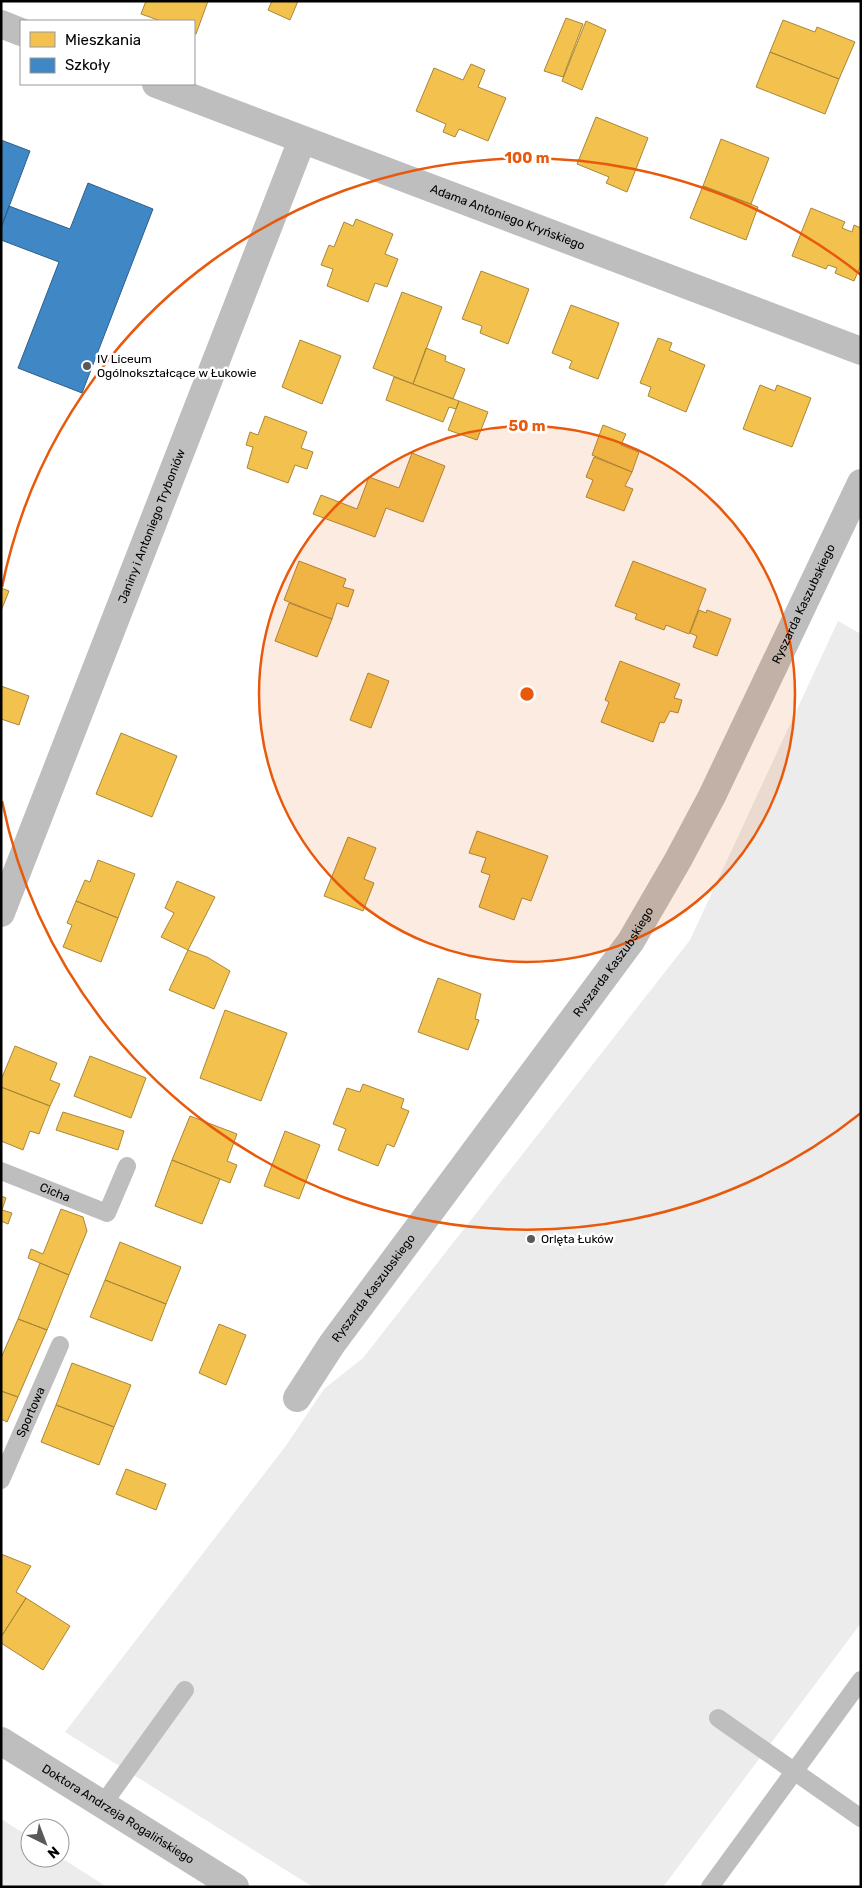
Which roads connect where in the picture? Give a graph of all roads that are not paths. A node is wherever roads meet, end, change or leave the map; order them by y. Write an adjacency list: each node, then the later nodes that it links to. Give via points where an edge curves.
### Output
1 (1, 24): 2 (street)
2 (20, 32)
3 (159, 85): 4 (street, Adama Antoniego Kryńskiego)
4 (302, 140): 5 (street, Adama Antoniego Kryńskiego); 7 (street, Janiny i Antoniego Tryboniów)
5 (861, 351)
6 (861, 483): 11 (street, Ryszarda Kaszubskiego, via 712,796 631,941 332,1344)
7 (1, 913)
8 (127, 1166): 9 (lane, Cicha, via 107,1213)
9 (1, 1170)
10 (60, 1345): 12 (lane, Sportowa)
11 (297, 1398)
12 (1, 1480)
13 (861, 1680): 17 (lane)
14 (185, 1690): 18 (lane)
15 (718, 1718): 17 (lane)
16 (1, 1741): 18 (street, Doktora Andrzeja Rogalińskiego)
17 (793, 1772): 19 (lane); 21 (lane)
18 (103, 1804): 20 (street, Doktora Andrzeja Rogalińskiego)
19 (861, 1818)
20 (235, 1887)
21 (710, 1887)

